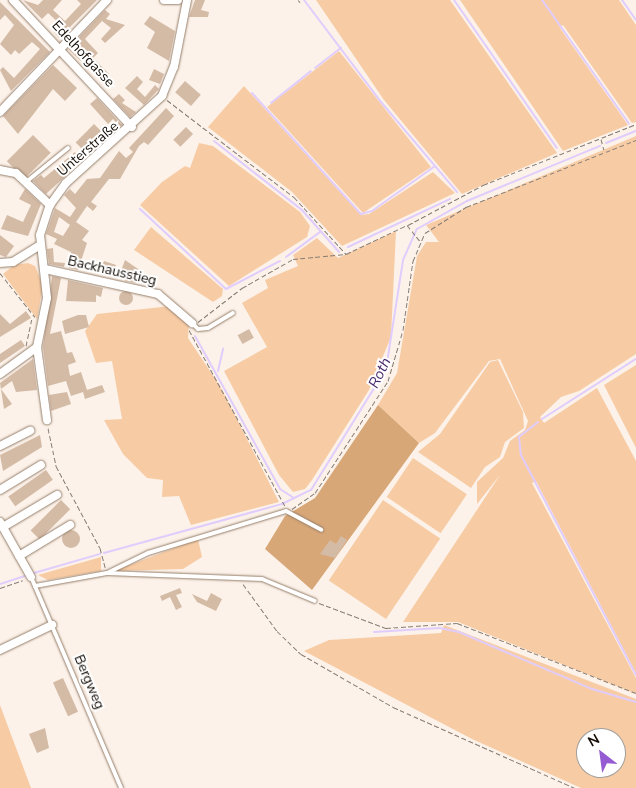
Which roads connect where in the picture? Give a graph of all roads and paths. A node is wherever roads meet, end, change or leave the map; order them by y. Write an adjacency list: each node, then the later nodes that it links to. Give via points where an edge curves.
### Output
1 (107, 0): 8 (street)
2 (164, 0): 3 (street)
3 (178, 0)
4 (188, 0): 9 (street, via 174,67)
5 (298, 0): 7 (path)
6 (15, 1): 8 (street, Edelhofgasse)
7 (300, 2)
8 (60, 47): 10 (street); 12 (street, Edelhofgasse)
9 (162, 96): 12 (street, Unterstraße); 23 (path, via 294,197)
10 (0, 112)
11 (636, 124): 13 (path)
12 (132, 127): 19 (street, Unterstraße, via 66,183)
13 (601, 138): 16 (path); 20 (path, via 483,185)
14 (636, 140): 16 (path)
15 (68, 148): 18 (lane)
16 (604, 151): 21 (path, via 466,207 434,226)
17 (0, 170): 18 (street, via 10,169)
18 (26, 182): 19 (street)
19 (50, 205): 22 (street, Unterstraße)
20 (407, 225): 21 (path); 23 (path)
21 (420, 242): 39 (path, via 388,380 315,493)
22 (39, 246): 24 (street, via 13,262); 25 (street, Unterstraße)
23 (346, 254): 28 (path, via 293,258 242,288 208,318)
24 (0, 264)
25 (45, 269): 28 (street, Backhausstieg, via 158,294); 29 (street, Unterstraße, via 47,298)
26 (0, 273): 30 (path, via 32,317 26,346)
27 (233, 313): 28 (lane, via 208,328 198,329)
28 (192, 323): 38 (path, via 189,329)
29 (37, 347): 31 (street); 32 (street, Unterstraße)
30 (20, 351)
31 (0, 374)
32 (47, 420): 44 (path, via 56,466 100,548)
33 (30, 431): 34 (street)
34 (0, 446)
35 (41, 465): 36 (street)
36 (0, 490)
37 (58, 494): 40 (street)
38 (285, 506)
39 (286, 511): 42 (lane); 44 (lane, via 148,553)
40 (1, 525): 43 (street)
41 (70, 526): 43 (street)
42 (321, 530)
43 (19, 556): 45 (street)
44 (107, 573): 46 (lane); 47 (lane)
45 (31, 577): 47 (lane, Bergweg); 48 (path)
46 (242, 581): 49 (lane, via 262,579); 54 (path, via 277,631 301,654 393,707)
47 (35, 586): 50 (lane, Bergweg)
48 (0, 588)
49 (315, 601): 52 (path, via 386,628 456,624)
50 (52, 625): 51 (street); 53 (lane, Bergweg)
51 (0, 650)
52 (636, 693)
53 (121, 788)
54 (575, 788)

